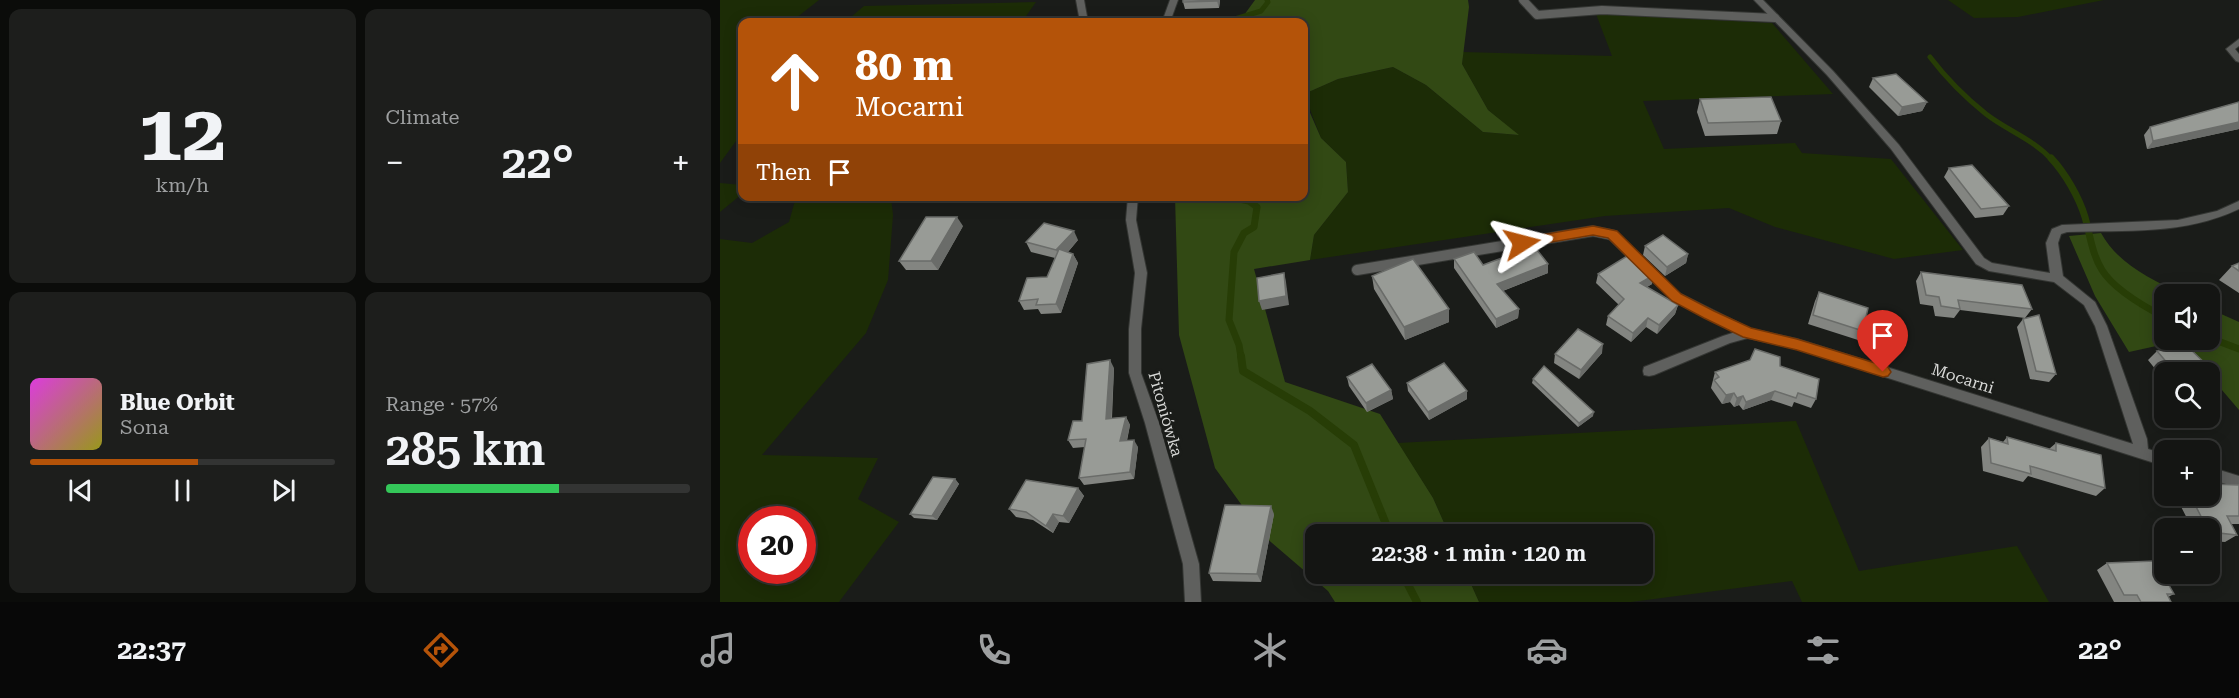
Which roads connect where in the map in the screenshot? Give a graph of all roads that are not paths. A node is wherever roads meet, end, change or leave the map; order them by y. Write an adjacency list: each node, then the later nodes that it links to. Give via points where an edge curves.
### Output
1 (1080, 0): 5 (street)
2 (1174, 0): 6 (street)
3 (1523, 0): 7 (lane, via 1537,15 1602,10)
4 (1758, 0): 7 (street)
5 (1082, 18)
6 (1167, 18)
7 (1775, 18): 13 (street, via 1895,147 1980,261 1989,267)
8 (2239, 42): 9 (street, via 2229,49)
9 (2239, 59)
10 (1133, 201): 20 (street, Pitoniówka, via 1131,220 1141,273 1135,373 1191,564)
11 (2239, 205): 13 (street, via 2225,213 2160,226 2066,228 2056,232 2052,243)
12 (1357, 270): 14 (lane, via 1593,231 1612,235 1676,297)
13 (2057, 278): 16 (street, via 2089,302 2097,318 2140,439)
14 (1748, 333): 15 (street); 16 (street, Mocarni, via 1797,344)
15 (1649, 371)
16 (2141, 453): 17 (street, Mocarni)
17 (2154, 457)
18 (2220, 477): 19 (street)
19 (2239, 482)
20 (1193, 602)

